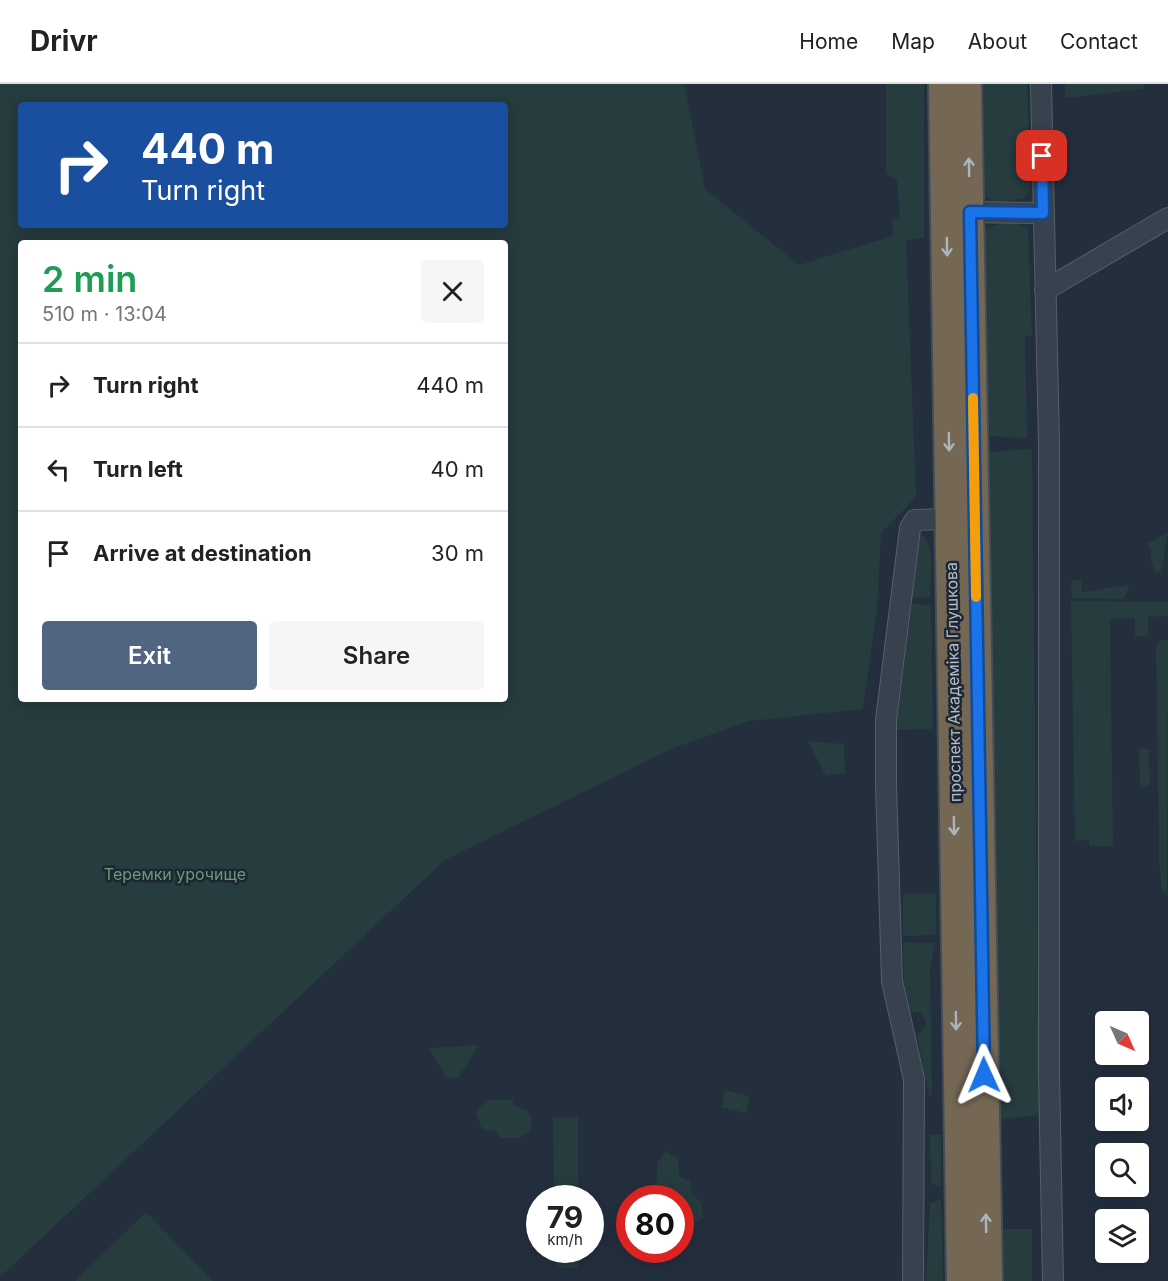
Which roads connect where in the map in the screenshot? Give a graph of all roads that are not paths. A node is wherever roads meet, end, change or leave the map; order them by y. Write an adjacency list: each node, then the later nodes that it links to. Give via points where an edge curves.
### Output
1 (943, 84): 8 (highway, проспект Академіка Глушкова, one-way to 8)
2 (967, 84): 4 (highway, проспект Академіка Глушкова, one-way to 2)
3 (1041, 84): 5 (street)
4 (970, 212): 5 (street); 11 (highway, проспект Академіка Глушкова, one-way to 4)
5 (1043, 213): 7 (street)
6 (1168, 218): 7 (street)
7 (1045, 290): 12 (street)
8 (950, 519): 9 (street, via 915,520 910,528 886,720 892,981 914,1079); 10 (highway, проспект Академіка Глушкова, one-way to 10)
9 (913, 1281)
10 (961, 1281)
11 (987, 1281)
12 (1053, 1281)

